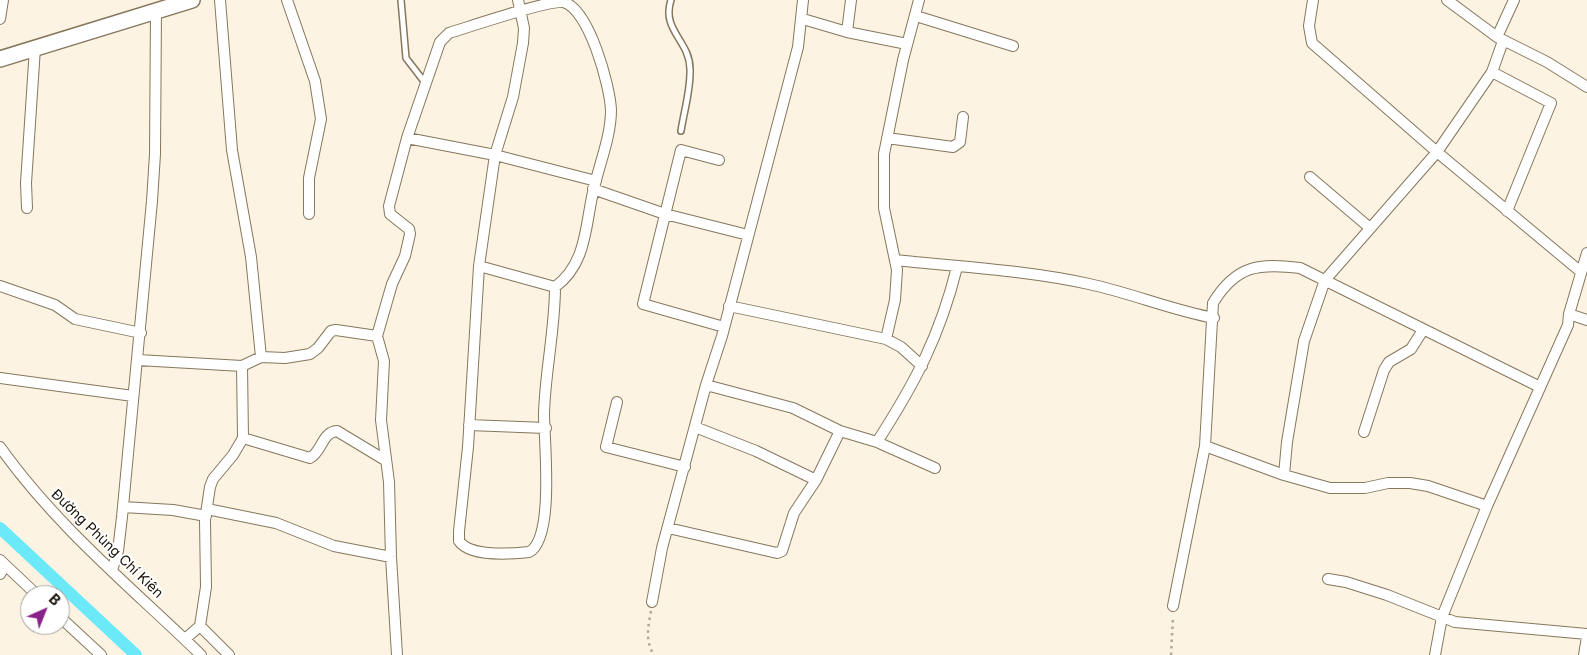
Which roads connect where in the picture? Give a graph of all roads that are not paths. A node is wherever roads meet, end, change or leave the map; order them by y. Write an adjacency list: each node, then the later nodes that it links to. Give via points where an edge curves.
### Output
1 (3, 0): 17 (street)
2 (192, 0): 14 (main road)
3 (220, 0): 60 (street, via 232,150 251,257)
4 (287, 0): 39 (street, via 315,81 321,119 309,178)
5 (401, 0): 26 (lane, via 406,58)
6 (518, 0): 15 (street)
7 (671, 0): 29 (lane, via 670,24 688,52 690,69)
8 (803, 0): 18 (street)
9 (851, 0): 19 (street)
10 (919, 0): 16 (street)
11 (1313, 0): 32 (street, via 1309,26 1312,43)
12 (1447, 0): 20 (street)
13 (1514, 0): 20 (street)
14 (156, 10): 23 (main road); 57 (street, via 155,154)
15 (522, 12): 26 (street, via 445,36 437,48); 33 (street, via 521,65); 36 (street, via 562,2 575,10 590,35 604,75 611,109)
16 (916, 16): 21 (street); 22 (street)
17 (0, 19)
18 (803, 19): 19 (street); 42 (street)
19 (847, 32): 21 (street)
20 (1500, 39): 25 (street); 27 (street, via 1548,62)
21 (907, 44): 31 (street)
22 (1013, 46)
23 (35, 48): 24 (main road); 37 (street)
24 (0, 59)
25 (1492, 72): 32 (street); 38 (street, via 1551,103)
26 (426, 84): 30 (street)
27 (1587, 87)
28 (963, 118): 31 (street, via 960,142 953,147)
29 (681, 131)
30 (407, 138): 33 (street); 58 (street, via 389,210 409,229 410,234)
31 (887, 138): 44 (street, via 884,208)
32 (1437, 152): 38 (street); 41 (street)
33 (495, 155): 36 (street); 45 (street)
34 (719, 160): 40 (street, via 681,150)
35 (1310, 177): 41 (street)
36 (595, 185): 40 (street); 50 (street, via 581,250 568,276)
37 (27, 208)
38 (1507, 211): 47 (street)
39 (310, 214)
40 (665, 214): 42 (street); 55 (street, via 643,304)
41 (1370, 228): 48 (street)
42 (748, 235): 51 (street)
43 (1587, 253): 47 (street)
44 (896, 260): 46 (street); 59 (street, via 896,293)
45 (479, 266): 50 (street); 69 (street)
46 (957, 266): 53 (street, via 994,268 1090,284); 63 (street, via 940,327)
47 (1581, 272): 52 (street)
48 (1325, 280): 53 (street, via 1300,268 1254,267 1235,276 1223,287 1213,303); 56 (street); 81 (street, via 1304,341 1286,442)
49 (0, 286): 57 (street, via 55,305 74,319)
50 (555, 287): 71 (street, via 544,415)
51 (729, 306): 55 (street); 59 (street)
52 (1569, 314): 54 (street); 66 (street, via 1568,325)
53 (1214, 318): 76 (street, via 1210,338)
54 (1587, 320)
55 (724, 327): 65 (street)
56 (1423, 330): 66 (street); 73 (street, via 1411,349 1386,366)
57 (141, 333): 61 (street)
58 (377, 336): 60 (street, via 336,330 331,331 310,354); 78 (street, via 384,361 381,420)
59 (886, 338): 63 (street)
60 (261, 357): 62 (street)
61 (138, 360): 62 (street); 67 (street)
62 (242, 366): 74 (street)
63 (922, 366): 75 (street)
64 (0, 378): 67 (street)
65 (706, 386): 70 (street); 72 (street, via 793,408)
66 (1540, 387): 83 (street)
67 (134, 396): 84 (street)
68 (617, 402): 79 (street, via 606,447)
69 (469, 425): 71 (street); 71 (street, via 459,542 468,549 494,553 529,552 539,542 545,500)
70 (695, 427): 79 (street); 82 (street)
71 (546, 428)
72 (840, 431): 75 (street); 82 (street)
73 (1364, 432)
74 (243, 438): 78 (street, via 310,458 328,434 337,431); 85 (street, via 234,455 211,482)
75 (877, 442): 80 (street)
76 (1205, 446): 81 (street); 93 (street)
77 (0, 447): 89 (street, Đường Phùng Chí Kiên, via 44,503)
78 (385, 460): 87 (street, via 390,482)
79 (685, 467): 86 (street)
80 (936, 468)
81 (1284, 475): 83 (street, via 1330,488 1410,483)
82 (816, 480): 86 (street, via 794,513 782,551 777,553)
83 (1487, 506): 94 (street)
84 (123, 507): 85 (street); 89 (street)
85 (206, 512): 87 (street, via 276,523 334,546); 96 (street, via 206,587)
86 (668, 528): 92 (street)
87 (391, 557): 102 (street)
88 (2, 567): 91 (street)
89 (112, 570): 98 (street, Đường Phùng Chí Kiên)
90 (1328, 579): 94 (street, via 1387,595)
91 (24, 585)
92 (652, 602)
93 (1173, 606)
94 (1442, 618): 97 (street, via 1465,624 1517,626); 103 (street)
95 (70, 626): 99 (street)
96 (200, 626): 98 (street); 101 (street)
97 (1587, 636): 104 (street)
98 (185, 639): 100 (street, Đường Phùng Chí Kiên)
99 (101, 655)
100 (201, 655)
101 (229, 655)
102 (397, 655)
103 (1436, 655)
104 (1584, 655)

